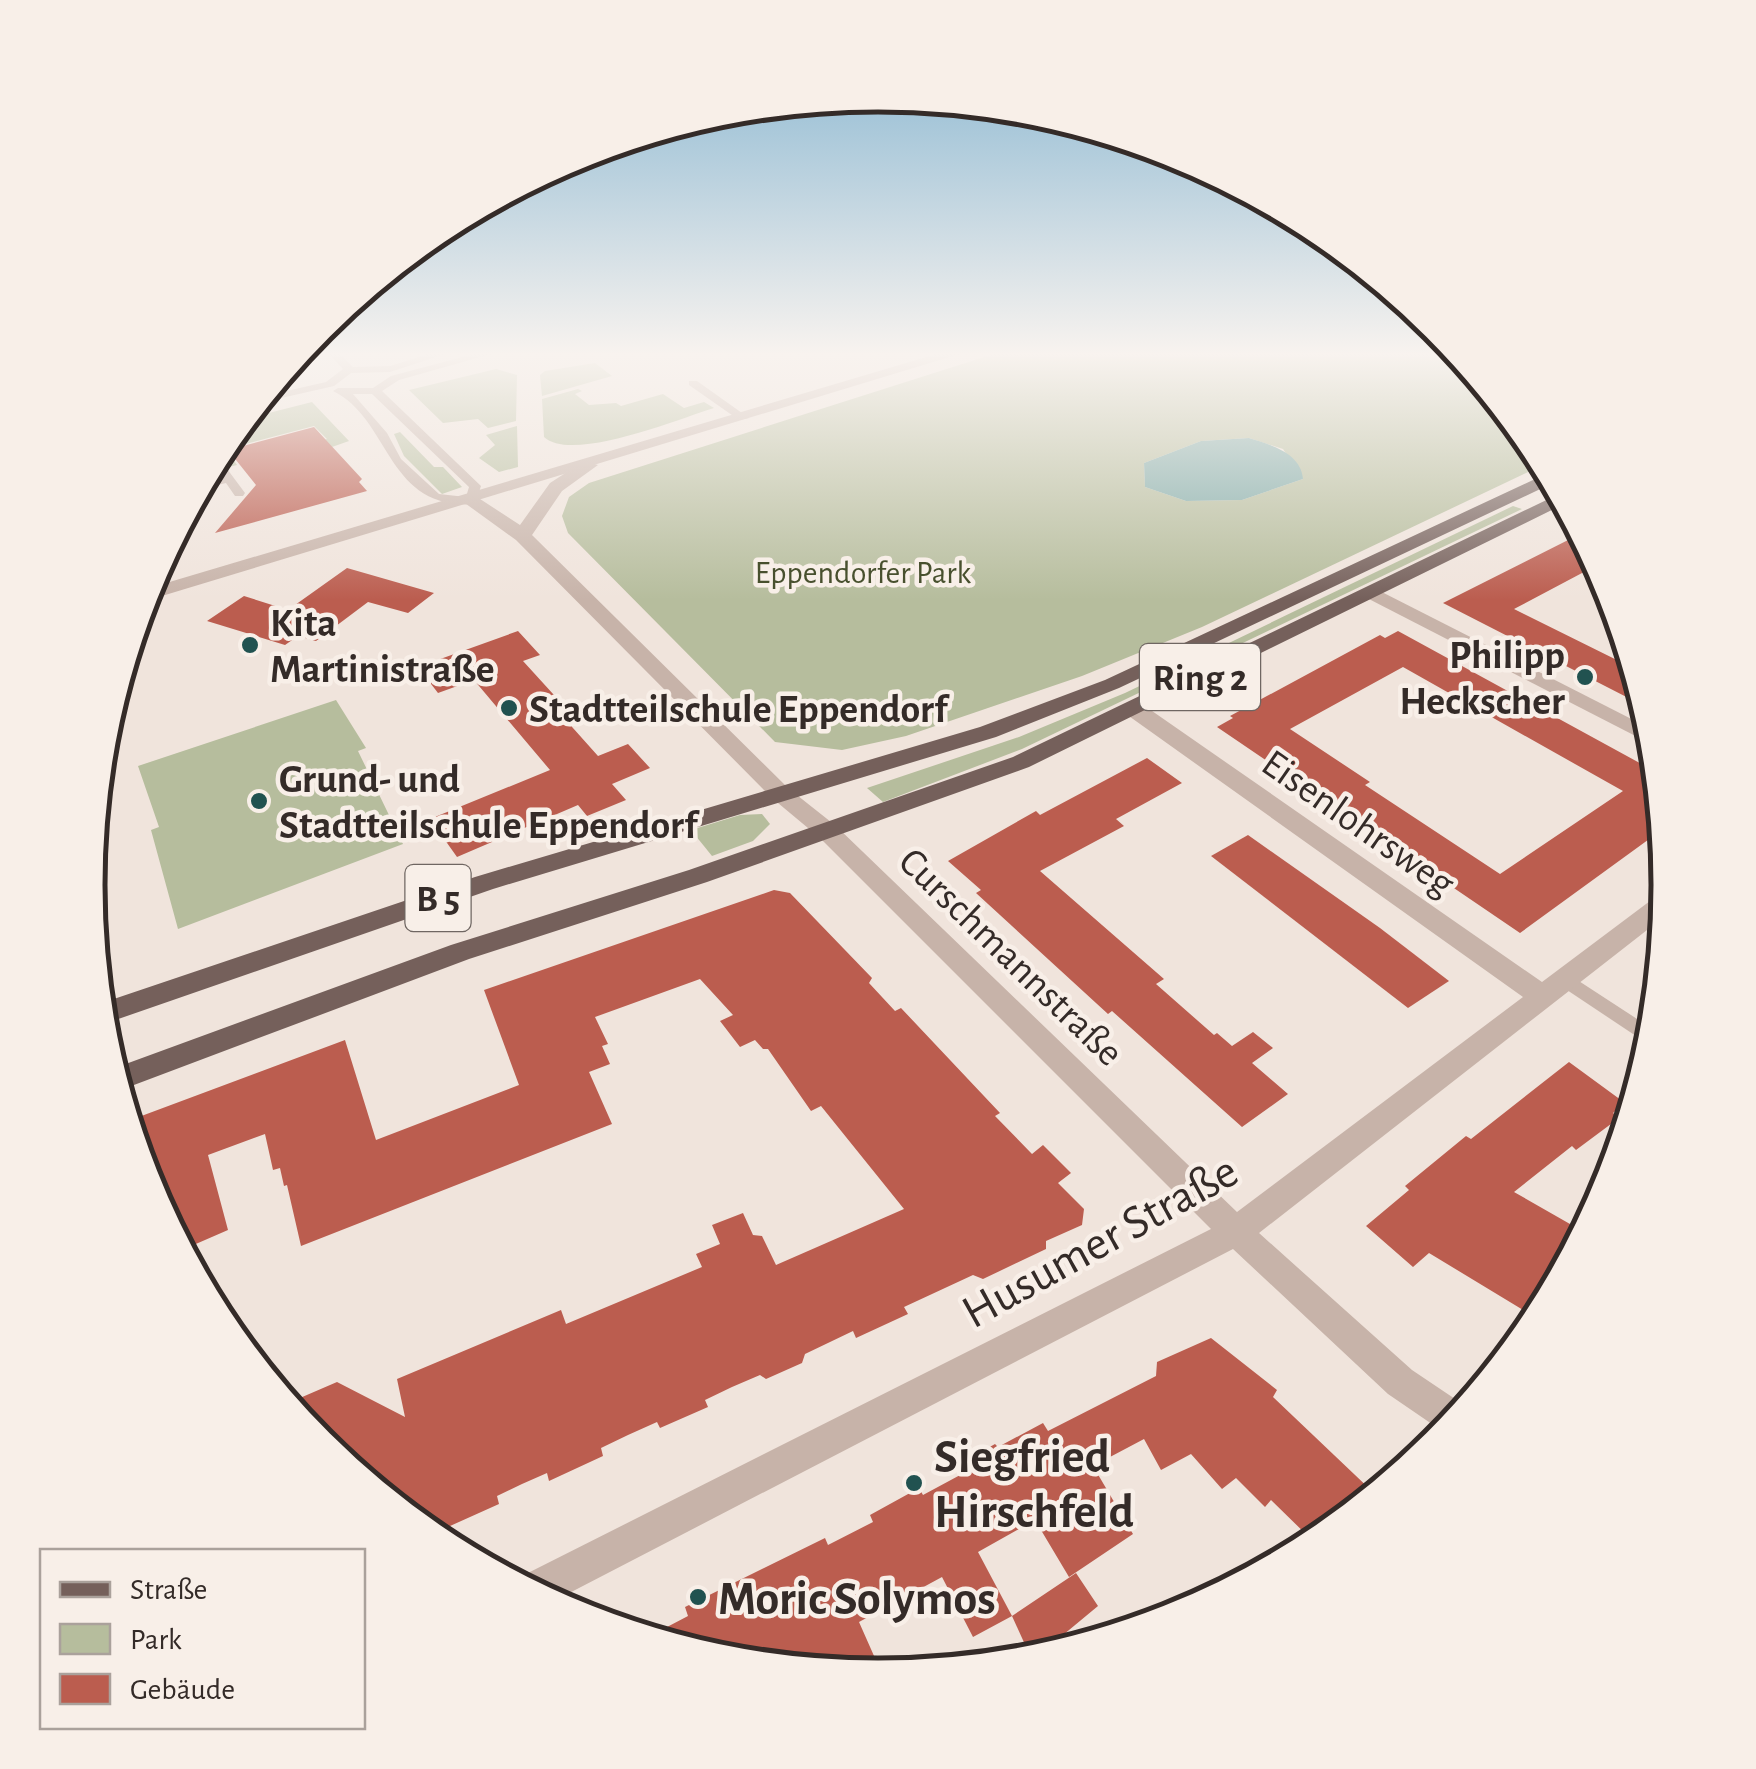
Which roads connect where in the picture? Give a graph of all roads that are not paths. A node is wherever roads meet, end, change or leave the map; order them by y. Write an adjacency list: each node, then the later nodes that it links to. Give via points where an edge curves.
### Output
1 (383, 435): 10 (lane, via 396,460 435,498)
2 (421, 435): 10 (lane, via 475,486)
3 (689, 435): 4 (street)
4 (590, 465): 10 (street); 12 (street, via 556,487)
5 (225, 472): 6 (lane)
6 (230, 479): 7 (lane); 9 (lane)
7 (219, 482)
8 (1538, 484): 17 (main road, B 5, via 1112,684 988,732)
9 (239, 493)
10 (470, 501): 12 (street, Curschmannstraße); 13 (street)
11 (1550, 504): 14 (main road, Ring 2)
12 (522, 536): 17 (street, Curschmannstraße)
13 (163, 590)
14 (1372, 593): 15 (main road, Ring 2); 16 (street)
15 (1134, 709): 18 (main road, Ring 2, via 1021,762); 21 (street, Eisenlohrsweg)
16 (1635, 729)
17 (780, 793): 18 (street, Curschmannstraße); 22 (main road, B 5, via 484,882)
18 (828, 832): 24 (main road, Ring 2, via 460,952); 25 (street, Curschmannstraße)
19 (1650, 915): 20 (street, Husumer Straße)
20 (1565, 979): 21 (street, Husumer Straße); 23 (lane)
21 (1541, 996): 25 (street, Husumer Straße)
22 (116, 1009)
23 (1637, 1028)
24 (129, 1075)
25 (1236, 1232): 26 (street, Curschmannstraße, via 1400,1382); 27 (street, Husumer Straße)
26 (1443, 1411)
27 (548, 1584)

